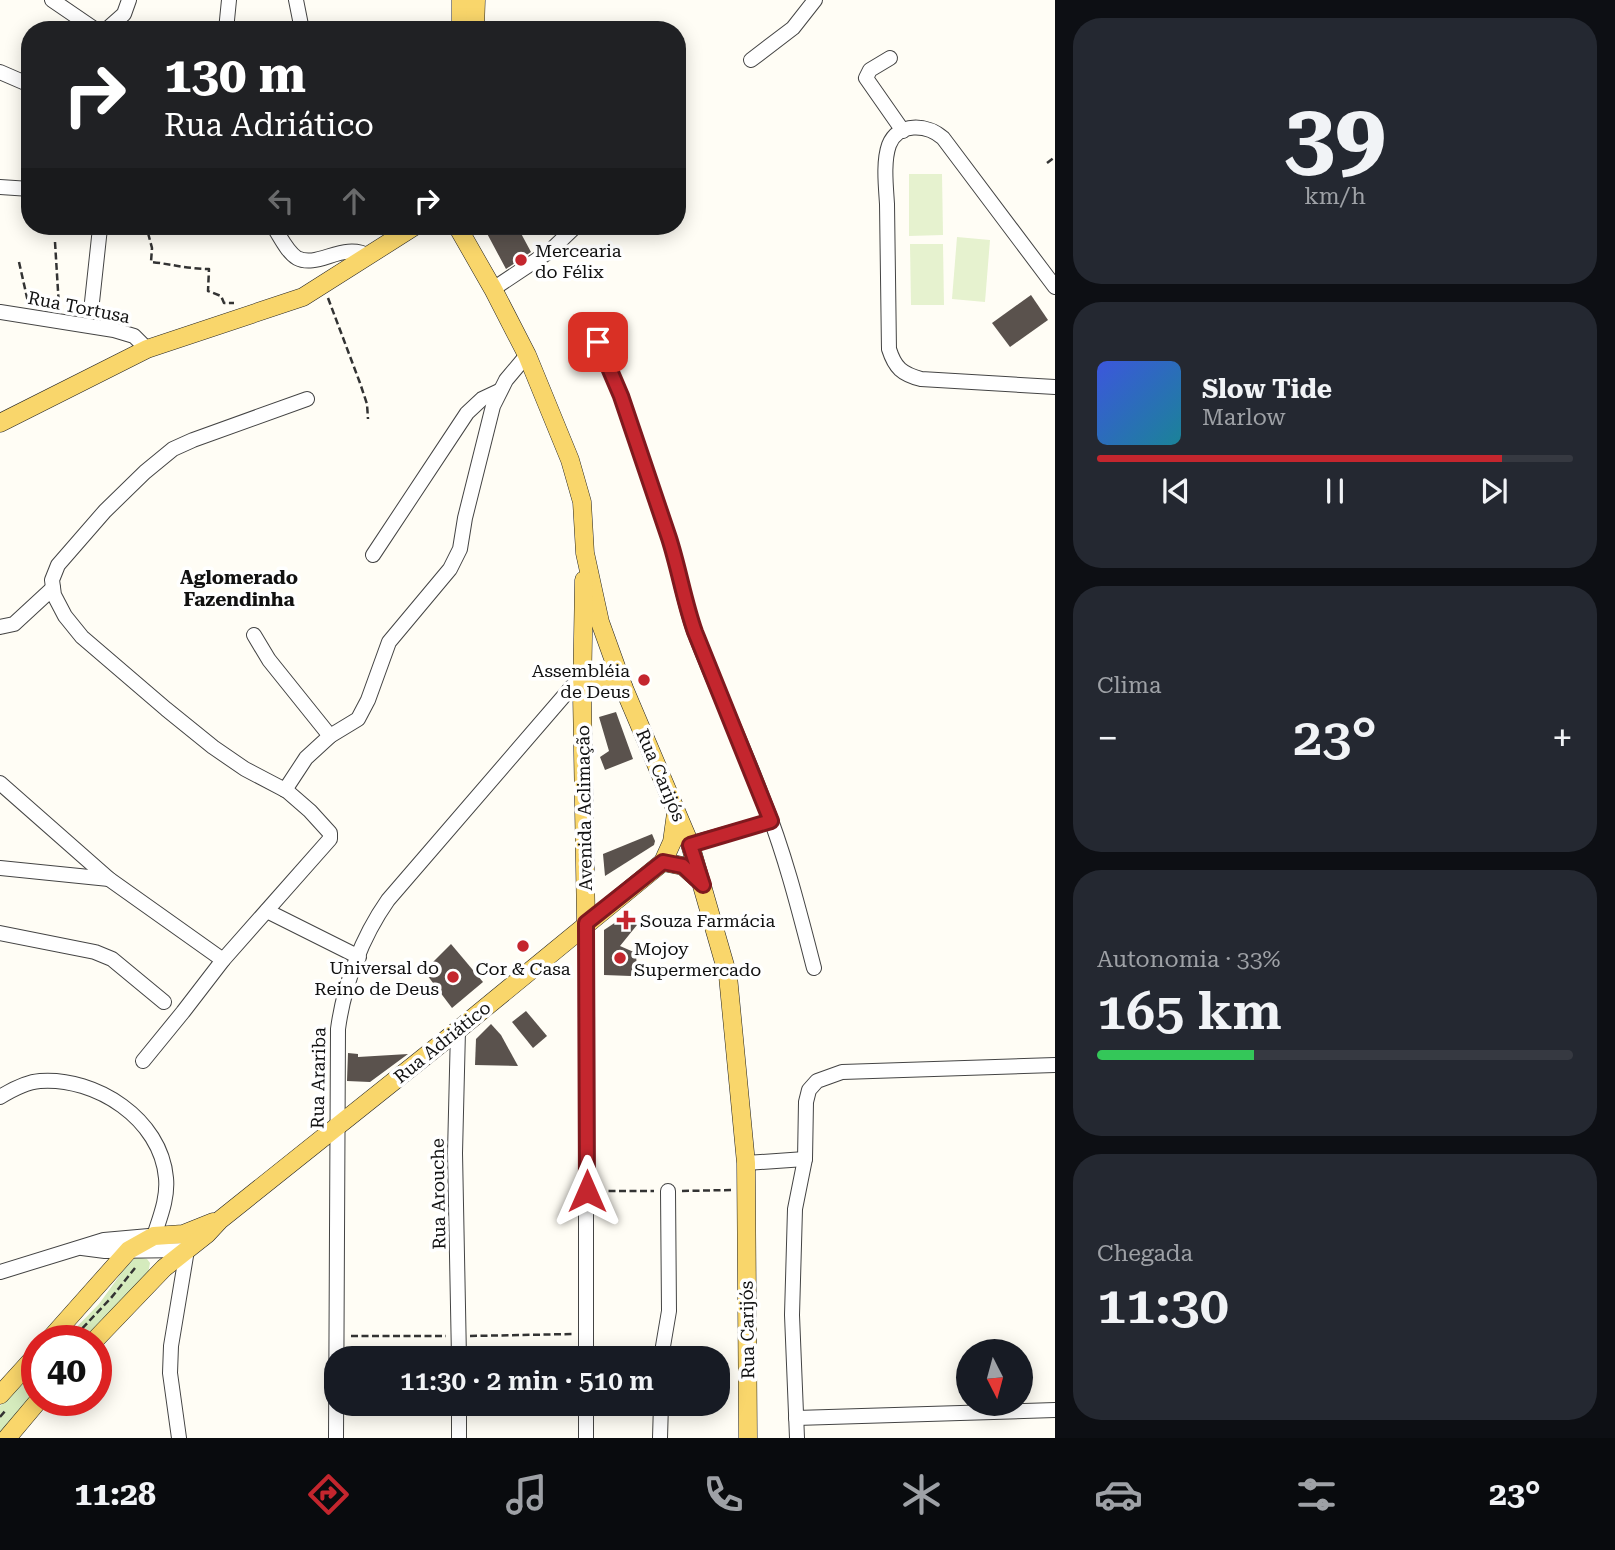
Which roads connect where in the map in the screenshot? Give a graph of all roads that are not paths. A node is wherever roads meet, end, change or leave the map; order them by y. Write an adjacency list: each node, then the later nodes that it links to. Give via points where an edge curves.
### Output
1 (52, 0): 8 (street)
2 (130, 0): 9 (street)
3 (229, 0): 10 (street)
4 (296, 0): 11 (street)
5 (461, 0): 12 (main road)
6 (476, 0): 13 (main road)
7 (815, 0): 15 (street, via 782,39)
8 (83, 21)
9 (116, 21)
10 (227, 21)
11 (300, 21)
12 (461, 21)
13 (475, 21)
14 (890, 58): 18 (street, via 866,78)
15 (751, 60)
16 (0, 72): 17 (street)
17 (21, 77)
18 (903, 131): 27 (street, via 922,127 943,138); 34 (street, via 894,137 887,154 889,349 893,362 909,375 971,388)
19 (0, 187): 20 (street)
20 (21, 188)
21 (99, 235): 29 (street)
22 (280, 235): 26 (street, via 299,259 356,250)
23 (401, 235): 26 (main road)
24 (462, 235): 28 (main road, Rua Carijós)
25 (567, 235): 28 (street)
26 (369, 256): 32 (main road, via 285,304)
27 (1055, 287)
28 (494, 289): 33 (main road, Rua Carijós)
29 (92, 302)
30 (0, 312): 32 (street, Rua Tortusa, via 128,333)
31 (598, 342): 50 (street, via 669,538 695,632)
32 (147, 349): 37 (main road)
33 (527, 355): 35 (street); 38 (main road, Rua Carijós, via 577,479)
34 (1055, 387)
35 (499, 391): 39 (street, via 467,413); 46 (street, via 460,549 450,569 389,642 358,719)
36 (307, 399): 40 (street, via 173,449 105,511 58,565)
37 (0, 422)
38 (584, 553): 43 (main road, Avenida Aclimação); 44 (main road, Rua Carijós, via 600,622)
39 (373, 555)
40 (53, 588): 41 (street, via 14,624); 48 (street, via 65,616 82,637 214,747)
41 (0, 627)
42 (254, 635): 46 (street)
43 (582, 675): 45 (main road, Avenida Aclimação); 59 (street, Rua Arariba, via 388,901 374,919)
44 (623, 686): 45 (main road, via 603,685); 49 (main road, Rua Carijós)
45 (582, 695): 57 (main road, Avenida Aclimação)
46 (330, 736): 48 (street, via 306,758)
47 (0, 783): 54 (street)
48 (285, 790): 56 (street, via 328,830 330,839)
49 (676, 812): 51 (main road, Rua Carijós); 52 (main road, via 672,842)
50 (771, 821): 51 (street); 61 (street)
51 (690, 845): 55 (main road, Rua Carijós)
52 (663, 862): 55 (main road, via 683,866); 57 (main road, Rua Adriático)
53 (0, 868): 54 (street)
54 (109, 878): 60 (street)
55 (703, 885): 69 (main road, Rua Carijós, via 728,976)
56 (267, 911): 59 (street); 60 (street)
57 (586, 923): 63 (main road, Rua Adriático); 81 (street, Avenida Aclimação)
58 (0, 933): 62 (street, via 112,959)
59 (359, 957): 67 (street, Rua Arariba, via 347,985 338,1029)
60 (223, 960): 64 (street)
61 (814, 968)
62 (164, 1002)
63 (458, 1030): 67 (main road, Rua Adriático); 80 (street, Rua Arouche)
64 (143, 1061)
65 (1055, 1065): 68 (street, via 831,1075 809,1090)
66 (0, 1097): 72 (street, via 39,1081 63,1082 88,1088 133,1115 158,1146 164,1165 166,1200)
67 (336, 1128): 71 (main road, Rua Adriático); 93 (street, Rua Arariba)
68 (805, 1159): 69 (street); 90 (street, via 795,1209 792,1315)
69 (746, 1163): 97 (main road, Rua Carijós)
70 (668, 1191): 82 (street, via 668,1311)
71 (220, 1220): 72 (main road, Rua Adriático); 74 (main road, Rua Adriático)
72 (156, 1243): 73 (street, via 104,1241); 74 (street); 75 (main road, Rua Adriático); 76 (street)
73 (82, 1248): 75 (street); 77 (street)
74 (187, 1250): 76 (main road, Rua Adriático); 92 (street, via 171,1346)
75 (123, 1257): 78 (main road, Rua Adriático)
76 (164, 1268): 79 (main road, Rua Adriático)
77 (0, 1272)
78 (62, 1325)
79 (109, 1325)
80 (459, 1346)
81 (586, 1346)
82 (663, 1346)
83 (21, 1372): 84 (main road)
84 (0, 1395)
85 (1055, 1410): 90 (street)
86 (25, 1416): 91 (main road)
87 (459, 1416): 94 (street)
88 (586, 1416): 95 (street)
89 (661, 1416): 96 (street)
90 (796, 1418): 98 (street)
91 (7, 1438)
92 (179, 1438)
93 (336, 1438)
94 (459, 1438)
95 (586, 1438)
96 (660, 1438)
97 (748, 1438)
98 (797, 1438)

